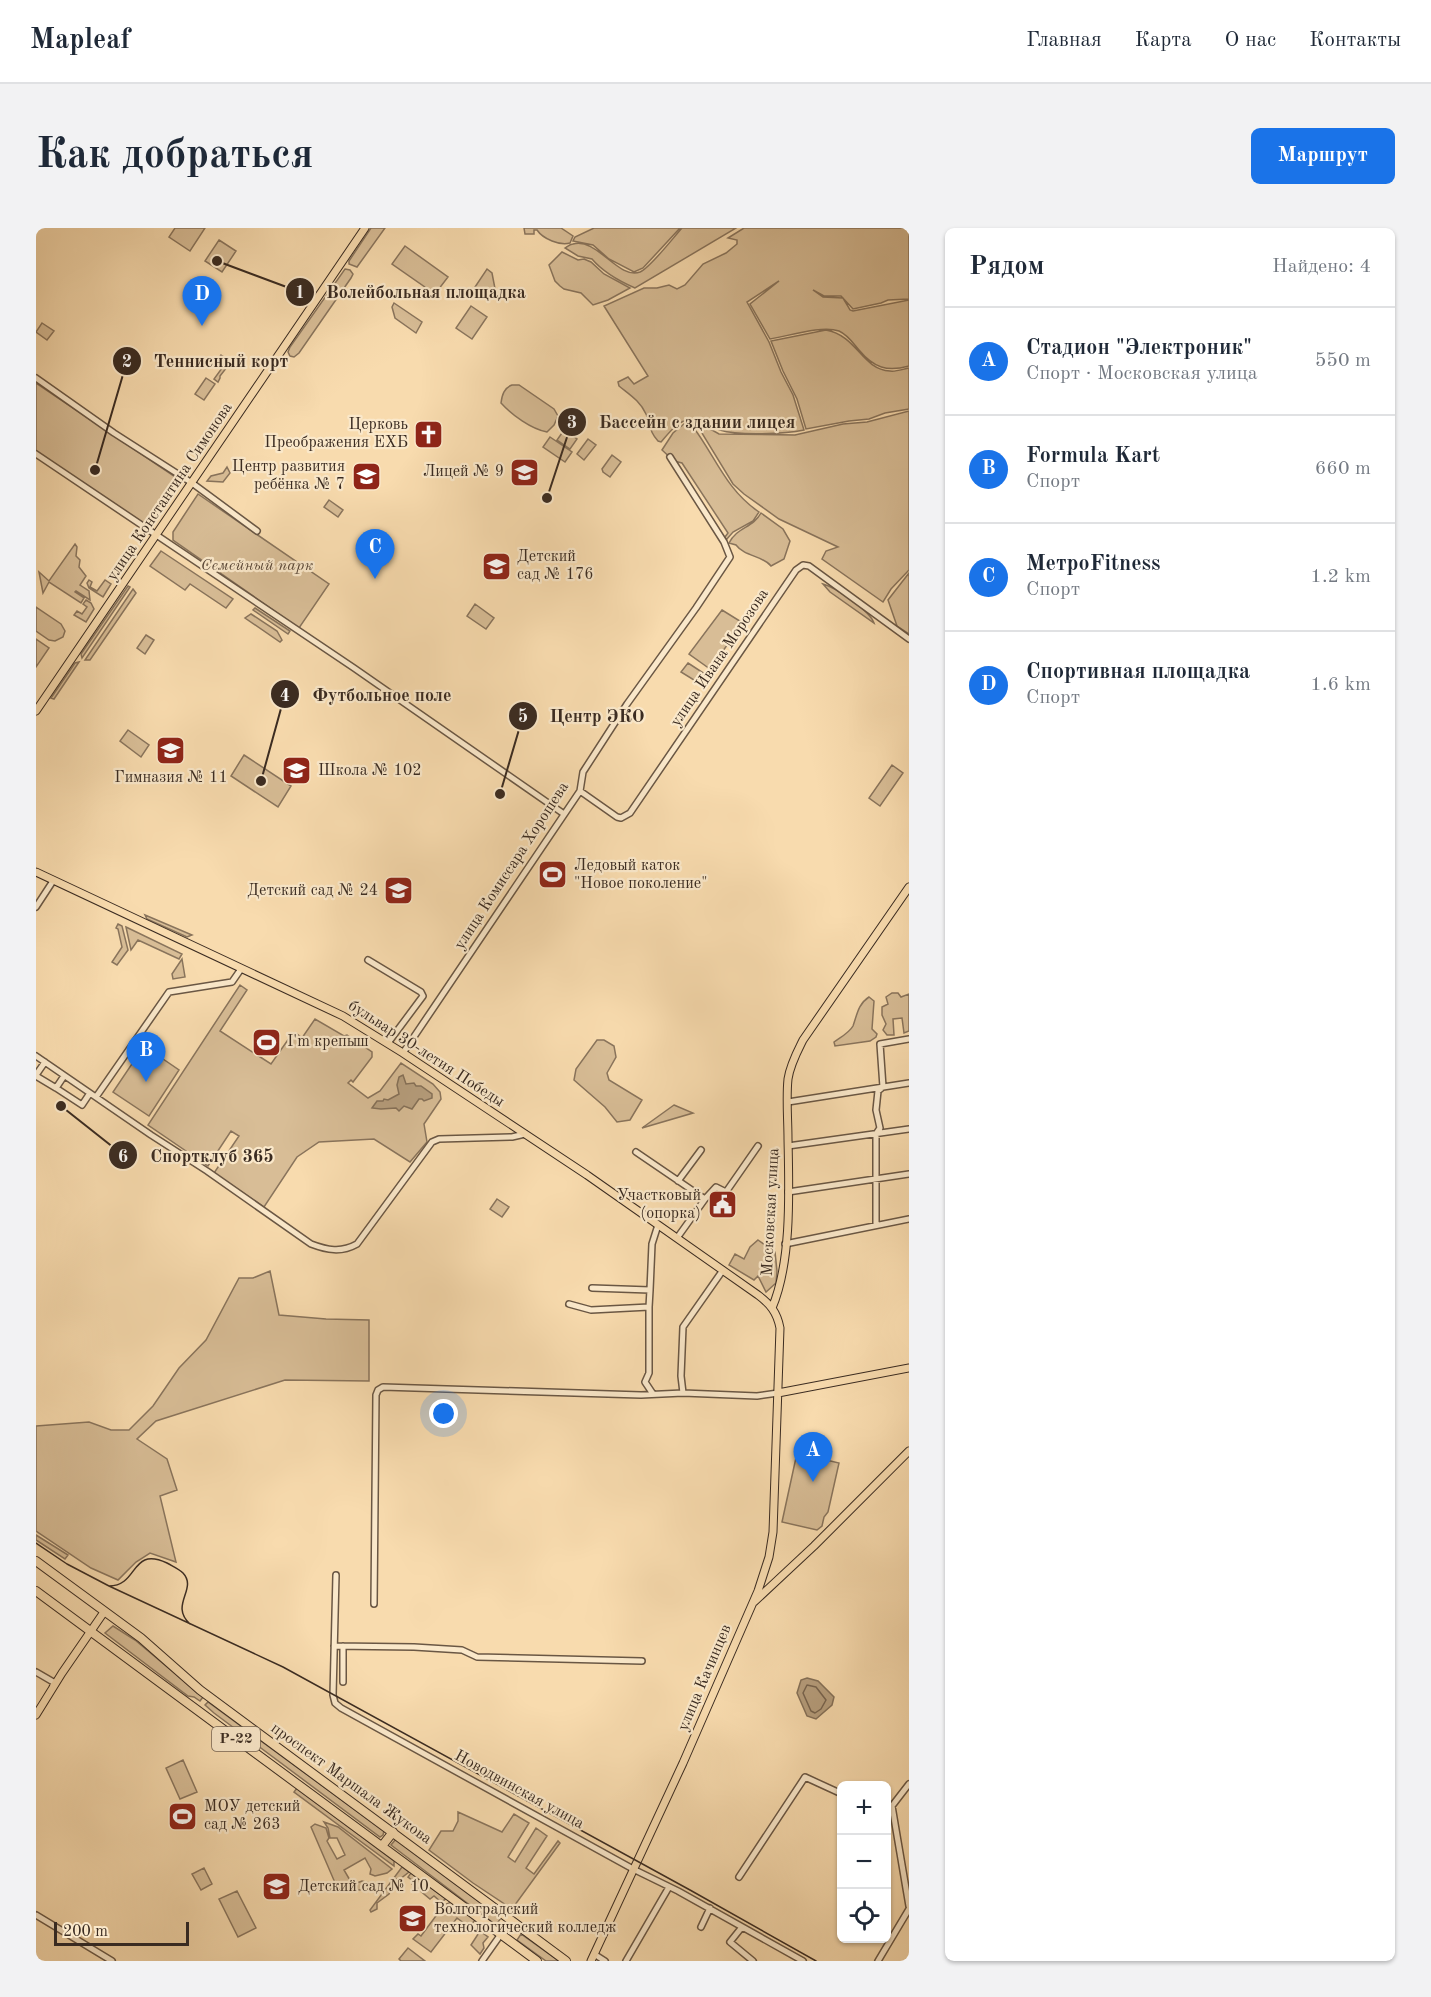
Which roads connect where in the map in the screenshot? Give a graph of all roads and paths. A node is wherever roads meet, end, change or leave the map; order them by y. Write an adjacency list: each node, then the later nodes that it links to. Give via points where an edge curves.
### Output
1 (365, 228): 5 (main road, улица Константина Симонова)
2 (36, 378): 5 (street)
3 (36, 454): 7 (street)
4 (670, 458): 10 (street, улица Комиссара Хорошева, via 724,542 730,558 583,771)
5 (192, 483): 6 (street); 7 (main road, улица Константина Симонова)
6 (256, 531)
7 (156, 535): 9 (main road, улица Константина Симонова); 11 (street)
8 (909, 639): 10 (street, улица Ивана Морозова, via 803,565 630,813 617,817)
9 (36, 711)
10 (580, 790): 11 (street, улица Комиссара Хорошева)
11 (564, 814): 20 (street, улица Комиссара Хорошева)
12 (36, 872): 13 (main road, бульвар 30-летия Победы)
13 (53, 881): 15 (street); 17 (main road, бульвар 30-летия Победы)
14 (909, 886): 30 (main road, Московская улица, via 803,1040 788,1079)
15 (36, 907)
16 (368, 960): 19 (street, via 423,996)
17 (241, 969): 19 (main road, бульвар 30-летия Победы, via 327,1008); 29 (street, via 232,982 169,992)
18 (909, 1039): 26 (street, via 880,1044)
19 (388, 1043): 20 (main road, бульвар 30-летия Победы)
20 (403, 1053): 32 (main road, бульвар 30-летия Победы)
21 (36, 1056): 22 (street)
22 (45, 1062): 23 (street); 24 (street)
23 (36, 1076): 27 (street)
24 (64, 1076): 27 (street); 28 (street)
25 (909, 1083): 26 (street)
26 (883, 1087): 30 (street); 33 (street, via 877,1097)
27 (56, 1088): 28 (street, via 82,1106)
28 (90, 1093): 29 (street)
29 (96, 1097): 32 (street, via 310,1244 334,1250 357,1244 432,1142)
30 (788, 1102): 35 (main road, Московская улица)
31 (909, 1129): 33 (street)
32 (525, 1134): 45 (main road, бульвар 30-летия Победы)
33 (876, 1134): 35 (street); 39 (street)
34 (758, 1146): 42 (street, via 726,1192 716,1187)
35 (788, 1146): 41 (main road, Московская улица)
36 (701, 1150): 40 (street)
37 (636, 1152): 40 (street)
38 (909, 1174): 39 (street)
39 (877, 1179): 41 (street); 44 (street)
40 (678, 1181): 42 (street)
41 (788, 1192): 47 (main road, Московская улица)
42 (705, 1199): 46 (street)
43 (909, 1219): 44 (street)
44 (876, 1224): 47 (street)
45 (658, 1225): 46 (main road, бульвар 30-летия Победы); 50 (street, via 652,1244)
46 (677, 1239): 48 (main road, бульвар 30-летия Победы)
47 (785, 1244): 53 (main road, Московская улица, via 782,1279)
48 (723, 1270): 53 (main road, бульвар 30-летия Победы); 55 (street, via 683,1327)
49 (592, 1288): 50 (street)
50 (650, 1290): 52 (street)
51 (569, 1304): 52 (street, via 591,1310)
52 (649, 1307): 57 (street, via 649,1373 645,1382)
53 (772, 1308): 56 (main road, via 780,1328)
54 (909, 1368): 56 (main road)
55 (683, 1393): 56 (street); 57 (street)
56 (778, 1393): 63 (main road, via 773,1532 769,1557)
57 (653, 1394): 62 (street, via 383,1387 378,1390)
58 (909, 1451): 63 (main road, улица Качинцев)
59 (36, 1561): 64 (highway, проспект Маршала Жукова / Р-22)
60 (336, 1575): 66 (street, Новодвинская улица)
61 (36, 1593): 65 (highway, проспект Маршала Жукова / Р-22)
62 (374, 1604)
63 (750, 1606): 79 (main road, улица Качинцев)
64 (104, 1612): 65 (main road); 77 (highway, проспект Маршала Жукова / Р-22, via 201,1690)
65 (90, 1632): 71 (main road); 78 (highway, проспект Маршала Жукова / Р-22)
66 (334, 1646): 67 (street); 79 (street, Новодвинская улица, via 333,1695 341,1708)
67 (343, 1646): 68 (street, via 462,1650 477,1657); 70 (street)
68 (642, 1661)
69 (36, 1672): 71 (street, via 55,1683)
70 (343, 1682)
71 (53, 1687): 72 (main road)
72 (36, 1715)
73 (909, 1784): 75 (street)
74 (837, 1792): 80 (street, via 804,1777)
75 (891, 1804)
76 (891, 1810): 82 (street)
77 (393, 1832): 78 (highway); 85 (highway, проспект Маршала Жукова / Р-22)
78 (382, 1846): 88 (highway, проспект Маршала Жукова / Р-22)
79 (633, 1869): 81 (street, Новодвинская улица); 90 (main road, улица Качинцев)
80 (739, 1877)
81 (669, 1887): 83 (street, Новодвинская улица); 96 (street)
82 (909, 1907): 100 (street)
83 (710, 1908): 86 (street); 87 (street, Новодвинская улица)
84 (36, 1915): 91 (street)
85 (511, 1920): 88 (street); 94 (highway, проспект Маршала Жукова / Р-22)
86 (701, 1927)
87 (742, 1927): 89 (street, Новодвинская улица); 97 (street, via 730,1942)
88 (500, 1934): 92 (street); 93 (highway, проспект Маршала Жукова / Р-22)
89 (790, 1954): 98 (street); 99 (street, Новодвинская улица)
90 (593, 1957): 95 (street)
91 (112, 1961)
92 (482, 1961)
93 (537, 1961)
94 (566, 1961)
95 (605, 1961)
96 (626, 1961)
97 (753, 1961)
98 (786, 1961)
99 (803, 1961)
100 (878, 1961)

